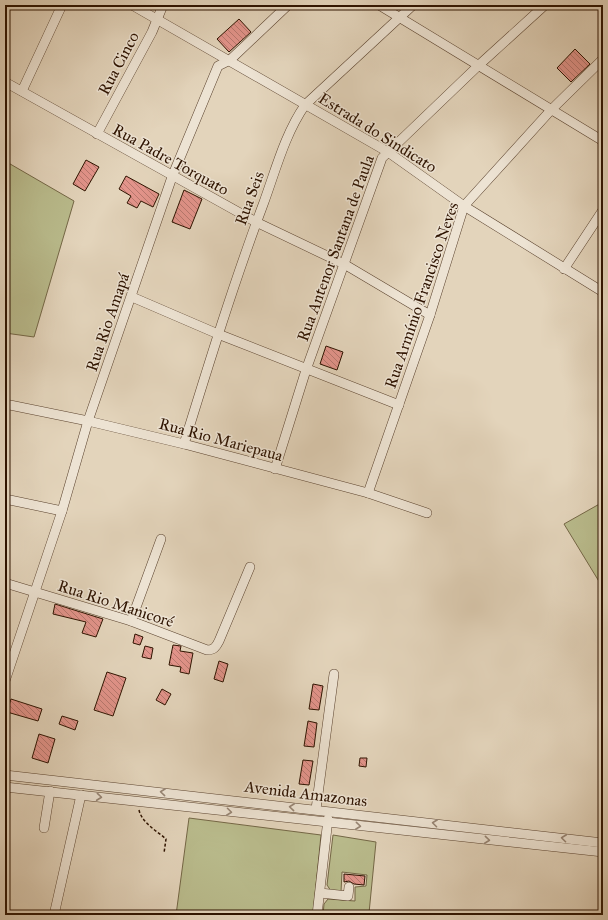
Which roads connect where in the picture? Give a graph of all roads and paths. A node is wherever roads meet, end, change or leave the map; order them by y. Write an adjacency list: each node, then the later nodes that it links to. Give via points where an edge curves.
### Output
1 (62, 5): 14 (street)
2 (132, 5): 9 (street, Estrada do Sindicato)
3 (163, 5): 9 (street, Rua Cinco)
4 (288, 5): 11 (street, Rua Rio Amapá)
5 (379, 5): 8 (street)
6 (413, 5): 8 (street, Rua Seis)
7 (545, 5): 12 (street, Rua Antenor Santana de Paula)
8 (400, 17): 12 (street); 15 (street, Rua Seis)
9 (156, 19): 11 (street, Estrada do Sindicato); 17 (street, Rua Cinco, via 152,32)
10 (603, 59): 16 (street, Rua Armínio Francisco Neves)
11 (230, 60): 15 (street, Estrada do Sindicato); 20 (street, Rua Rio Amapá, via 218,66)
12 (480, 65): 16 (street); 19 (street, Rua Antenor Santana de Paula)
13 (5, 82): 14 (street, Rua Padre Torquato)
14 (22, 91): 17 (street, Rua Padre Torquato)
15 (305, 105): 19 (street, Estrada do Sindicato); 23 (street, Rua Seis, via 289,134)
16 (551, 110): 18 (street); 21 (street, Rua Armínio Francisco Neves)
17 (97, 134): 20 (street, Rua Padre Torquato)
18 (603, 141)
19 (388, 152): 21 (street, Estrada do Sindicato); 24 (street, Rua Antenor Santana de Paula, via 382,158)
20 (172, 177): 23 (street, Rua Padre Torquato); 27 (street, Rua Rio Amapá)
21 (464, 206): 25 (street, Estrada do Sindicato); 28 (street, Rua Armínio Francisco Neves)
22 (603, 210): 25 (street)
23 (256, 222): 24 (street, Rua Padre Torquato); 29 (street, Rua Seis)
24 (344, 264): 28 (street, Rua Padre Torquato); 30 (street, Rua Antenor Santana de Paula)
25 (564, 269): 26 (street, Estrada do Sindicato)
26 (603, 292)
27 (132, 297): 29 (street); 33 (street, Rua Rio Amapá)
28 (430, 315): 32 (street, Rua Armínio Francisco Neves)
29 (218, 334): 30 (street); 34 (street, Rua Seis)
30 (306, 370): 32 (street); 35 (street, Rua Antenor Santana de Paula)
31 (5, 404): 33 (street, Rua Rio Mariepaua)
32 (399, 406): 36 (street, Rua Armínio Francisco Neves)
33 (88, 421): 34 (street, Rua Rio Mariepaua); 38 (street, Rua Rio Amapá)
34 (184, 444): 35 (street, Rua Rio Mariepaua)
35 (275, 469): 36 (street, Rua Rio Mariepaua)
36 (368, 494): 39 (street, Rua Rio Mariepaua)
37 (5, 499): 38 (street)
38 (62, 511): 43 (street, Rua Rio Amapá)
39 (427, 513)
40 (161, 539): 44 (street)
41 (250, 566): 44 (street, Rua Rio Manicoré, via 217,646 213,650 207,650)
42 (5, 583): 43 (street, Rua Rio Manicoré)
43 (35, 593): 44 (street, Rua Rio Manicoré); 45 (street, Rua Rio Amapá)
44 (131, 620)
45 (8, 664): 47 (street, Rua Rio Amapá)
46 (334, 674): 53 (street)
47 (5, 681)
48 (5, 775): 53 (street, Avenida Amazonas, one-way to 48)
49 (5, 787): 50 (street, Avenida Amazonas)
50 (50, 791): 51 (street, Avenida Amazonas); 56 (street)
51 (81, 795): 52 (street, Avenida Amazonas, one-way to 52); 62 (street)
52 (136, 801): 55 (street, Avenida Amazonas, one-way to 55); 59 (path, via 140,815 166,839)
53 (316, 809): 54 (street, Avenida Amazonas)
54 (328, 811): 55 (street); 57 (street, Avenida Amazonas, one-way to 54)
55 (327, 823): 58 (street, Avenida Amazonas, one-way to 58); 61 (street)
56 (44, 828)
57 (603, 843)
58 (603, 852)
59 (164, 853)
60 (349, 887): 61 (street, via 348,896)
61 (320, 893): 63 (street)
62 (54, 915)
63 (317, 915)

